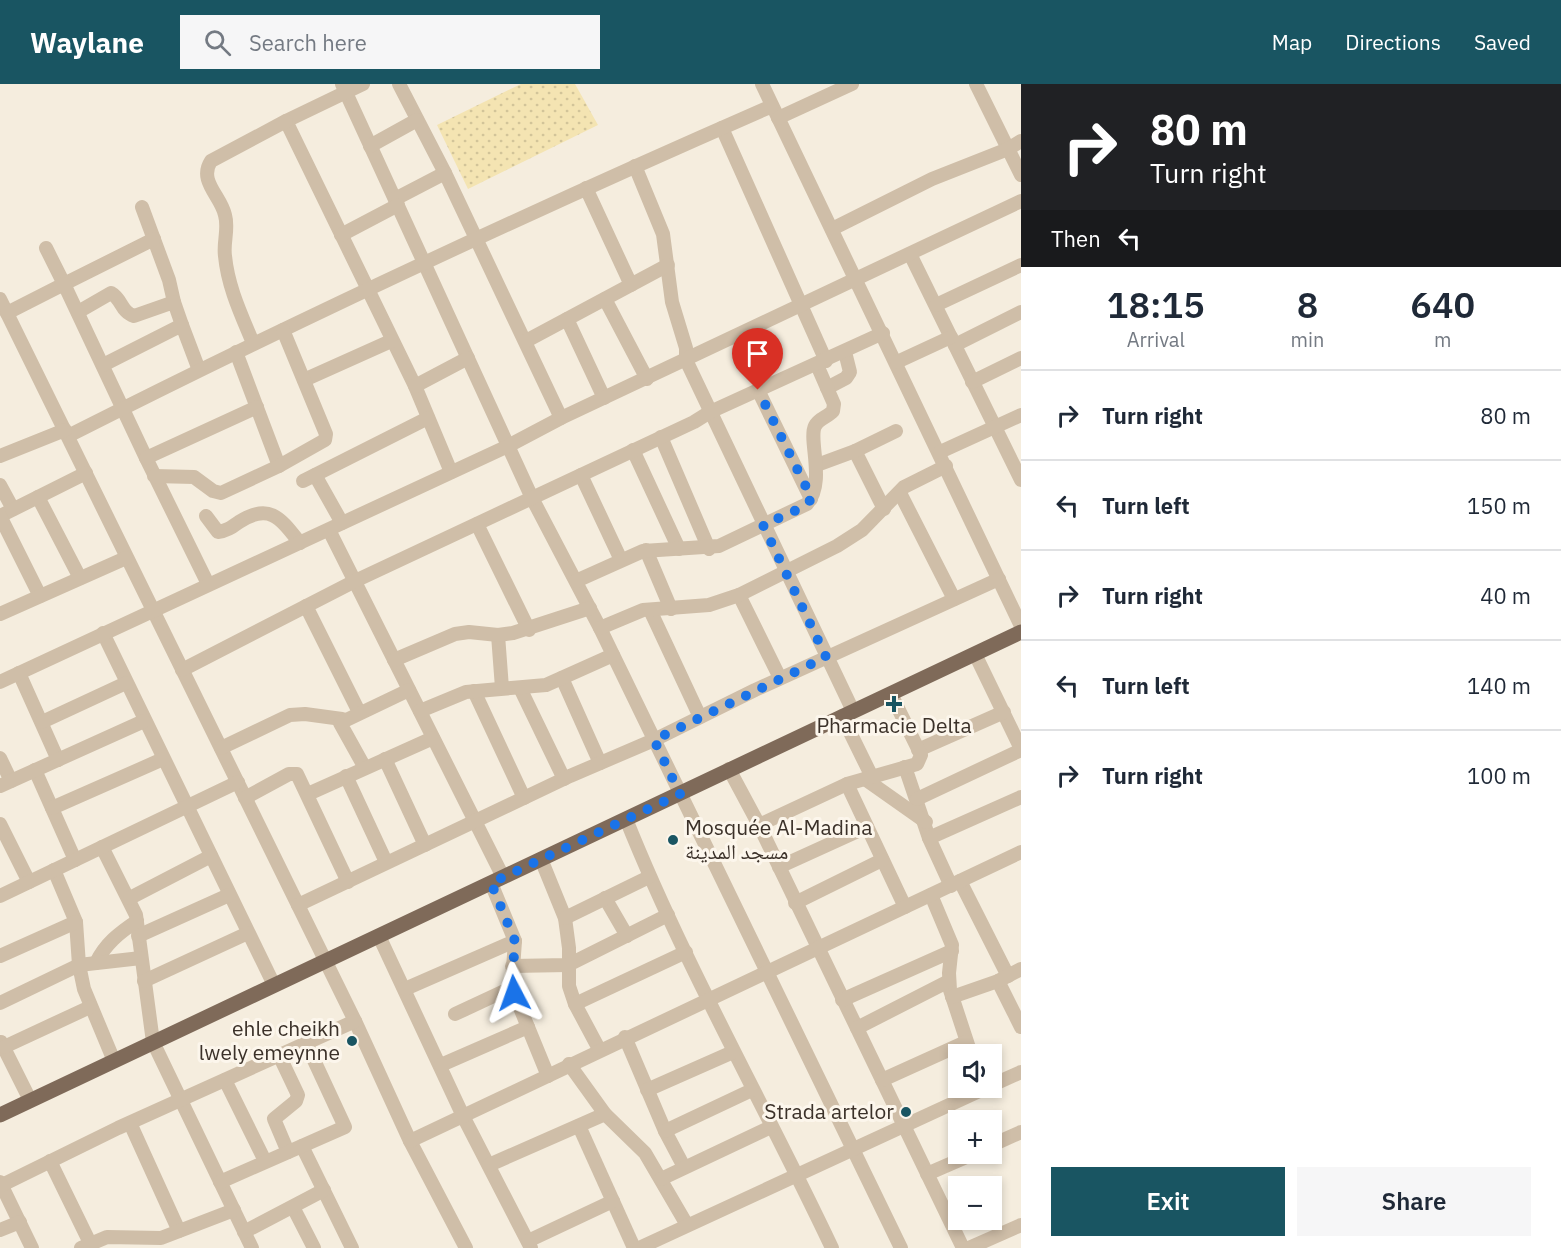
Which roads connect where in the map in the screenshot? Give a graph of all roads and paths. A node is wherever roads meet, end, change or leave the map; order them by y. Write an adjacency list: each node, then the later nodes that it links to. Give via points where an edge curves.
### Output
1 (363, 84): 6 (street)
2 (399, 84): 8 (street)
3 (762, 84): 7 (street)
4 (976, 84): 13 (street)
5 (850, 85): 7 (street)
6 (344, 88): 9 (street); 12 (street)
7 (775, 112): 10 (street); 21 (street)
8 (417, 120): 12 (street); 15 (street)
9 (286, 121): 22 (street); 49 (street, via 211,160 207,166 208,182 228,225 224,247 229,286)
10 (722, 128): 14 (street); 37 (street)
11 (1021, 141): 13 (street)
12 (370, 146): 19 (street)
13 (1008, 149): 16 (street); 21 (street, via 932,179)
14 (635, 166): 17 (street); 28 (street, via 663,234)
15 (446, 173): 19 (street); 24 (street)
16 (1021, 175)
17 (586, 188): 24 (street); 32 (street)
18 (1021, 201): 26 (street)
19 (397, 202): 22 (street); 27 (street)
20 (142, 207): 23 (street)
21 (832, 229): 30 (street)
22 (341, 235): 33 (street)
23 (154, 239): 31 (street); 36 (street)
24 (477, 240): 27 (street); 47 (street)
25 (46, 248): 31 (street)
26 (910, 254): 30 (street); 38 (street)
27 (425, 263): 33 (street); 52 (street)
28 (668, 265): 32 (street); 54 (street)
29 (1021, 265): 38 (street)
30 (857, 279): 37 (street); 45 (street)
31 (64, 284): 39 (street); 41 (street)
32 (631, 285): 35 (street)
33 (367, 290): 44 (street); 46 (street)
34 (0, 298): 41 (street)
35 (605, 299): 42 (street); 59 (street)
36 (174, 302): 39 (street, via 134,316 124,312 111,293); 43 (street)
37 (802, 304): 54 (street); 56 (street)
38 (936, 305): 48 (street)
39 (78, 312): 57 (street)
40 (1021, 312): 48 (street)
41 (7, 313): 74 (street)
42 (567, 319): 47 (street); 65 (street)
43 (182, 325): 57 (street); 58 (street)
44 (283, 330): 49 (street); 60 (street)
45 (883, 333): 51 (street); 55 (street)
46 (391, 340): 60 (street); 62 (street)
47 (526, 341): 71 (street)
48 (953, 341): 55 (street); 61 (street)
49 (253, 343): 50 (street)
50 (236, 352): 58 (street); 66 (street)
51 (845, 352): 56 (street); 63 (street, via 850,372)
52 (468, 358): 62 (street); 76 (street)
53 (1021, 358): 61 (street)
54 (686, 360): 59 (street); 68 (street)
55 (897, 362): 79 (street)
56 (821, 363): 63 (street); 64 (street)
57 (103, 365): 67 (street)
58 (199, 370): 67 (street)
59 (646, 379): 65 (street)
60 (304, 380): 83 (street, via 325,440)
61 (972, 382): 72 (street)
62 (415, 386): 70 (street)
63 (827, 388): 82 (street, via 834,404 833,411 815,426)
64 (758, 390): 68 (street); 94 (street)
65 (604, 398): 71 (street)
66 (257, 407): 81 (street); 83 (street)
67 (123, 408): 74 (street); 81 (street)
68 (710, 412): 75 (street); 101 (street)
69 (1021, 414): 72 (street)
70 (428, 418): 85 (street); 99 (street, via 309,478)
71 (561, 418): 76 (street)
72 (996, 426): 79 (street); 89 (street)
73 (896, 430): 78 (street)
74 (67, 433): 80 (street); 86 (street)
75 (661, 437): 77 (street); 105 (street)
76 (508, 446): 85 (street); 93 (street)
77 (633, 450): 87 (street); 104 (street)
78 (855, 451): 82 (street); 96 (street)
79 (940, 452): 84 (street)
80 (0, 456)
81 (146, 458): 88 (street)
82 (817, 465): 94 (street)
83 (279, 466): 88 (street, via 221,493 195,477)
84 (946, 466): 91 (street); 111 (street)
85 (451, 472): 99 (street)
86 (86, 473): 92 (street); 107 (street)
87 (581, 475): 93 (street); 108 (street)
88 (154, 476): 114 (street)
89 (1021, 479)
90 (0, 485): 95 (street)
91 (900, 493): 96 (street); 117 (street)
92 (38, 497): 95 (street); 110 (street)
93 (532, 498): 100 (street); 113 (street)
94 (812, 499): 101 (street)
95 (13, 509): 97 (street)
96 (884, 509): 109 (street, via 853,535)
97 (0, 516): 115 (street)
98 (206, 516): 103 (street, via 218,532 250,515 279,517)
99 (342, 523): 102 (street)
100 (477, 524): 112 (street); 126 (street)
101 (763, 525): 105 (street); 109 (street)
102 (329, 530): 103 (street); 112 (street)
103 (300, 543): 114 (street)
104 (679, 549): 105 (street); 106 (street)
105 (709, 549)
106 (646, 550): 108 (street); 121 (street)
107 (126, 558): 110 (street); 122 (street)
108 (621, 560): 113 (street)
109 (786, 573): 116 (street); 132 (street)
110 (80, 578): 115 (street)
111 (999, 579): 117 (street); 124 (street)
112 (355, 581): 118 (street); 133 (street)
113 (576, 581): 119 (street)
114 (208, 584): 122 (street)
115 (40, 596): 123 (street)
116 (739, 596): 121 (street, via 709,605); 137 (street)
117 (954, 599): 132 (street)
118 (306, 606): 134 (street); 146 (street)
119 (590, 608): 125 (street); 126 (street)
120 (650, 609): 121 (street); 125 (street); 149 (street)
121 (671, 609)
122 (153, 610): 128 (street); 134 (street)
123 (0, 613)
124 (1021, 626)
125 (600, 628): 131 (street)
126 (529, 630): 129 (street)
127 (1021, 632): 130 (main road)
128 (103, 633): 135 (street); 139 (street)
129 (498, 635): 133 (street, via 455,634); 140 (street)
130 (975, 654): 144 (main road); 147 (street)
131 (613, 655): 136 (street); 155 (street)
132 (826, 657): 137 (street); 148 (street)
133 (394, 660): 142 (street)
134 (182, 670): 156 (street)
135 (19, 673): 138 (street); 152 (street)
136 (562, 678): 141 (street, via 546,685); 163 (street)
137 (780, 678): 149 (street)
138 (0, 682)
139 (126, 682): 151 (street); 152 (street)
140 (502, 688): 141 (street); 143 (street)
141 (520, 688): 170 (street)
142 (409, 690): 145 (street); 146 (street)
143 (474, 691): 145 (street); 178 (street)
144 (891, 694): 148 (main road); 157 (street)
145 (420, 711): 154 (street)
146 (359, 712): 150 (street)
147 (1004, 712): 153 (street); 157 (street)
148 (848, 714): 166 (main road); 169 (street)
149 (700, 717): 155 (street)
150 (342, 719): 156 (street, via 290,715); 164 (street, via 340,726)
151 (144, 721): 160 (street); 162 (street)
152 (42, 722): 162 (street)
153 (1015, 723): 158 (street)
154 (433, 738): 161 (street); 183 (street)
155 (654, 740): 163 (street); 175 (street)
156 (221, 748): 171 (street)
157 (918, 750): 165 (street, via 920,760)
158 (1021, 750): 179 (street)
159 (0, 758): 172 (street)
160 (163, 759): 180 (street); 181 (street)
161 (385, 759): 164 (street); 189 (street)
162 (58, 760): 167 (street)
163 (600, 763): 170 (street)
164 (365, 768): 168 (street)
165 (905, 768): 169 (street); 179 (street)
166 (729, 769): 175 (main road); 185 (street)
167 (35, 770): 172 (street); 181 (street)
168 (345, 776): 174 (street); 196 (street)
169 (869, 778): 173 (street); 184 (street)
170 (564, 779): 178 (street)
171 (238, 782): 177 (street); 180 (street)
172 (6, 784)
173 (847, 784): 185 (street); 186 (street)
174 (308, 794): 177 (street, via 294,773); 202 (street)
175 (680, 794): 182 (main road); 232 (street)
176 (1021, 797): 188 (street)
177 (245, 798): 210 (street)
178 (524, 798): 183 (street)
179 (918, 799): 184 (street)
180 (186, 807): 190 (street); 192 (street)
181 (52, 808): 194 (street)
182 (626, 819): 193 (main road); 199 (street)
183 (475, 820): 189 (street); 200 (street)
184 (926, 822): 188 (street)
185 (759, 825): 197 (street)
186 (867, 827): 195 (street); 197 (street)
187 (1, 830): 201 (street)
188 (930, 838): 203 (street)
189 (425, 844): 196 (street)
190 (102, 847): 194 (street); 207 (street)
191 (1021, 852): 203 (street)
192 (211, 856): 204 (street); 207 (street)
193 (541, 859): 200 (main road); 213 (street)
194 (75, 860): 198 (street)
195 (882, 860): 209 (street); 211 (street)
196 (386, 862): 202 (street)
197 (779, 867): 209 (street)
198 (54, 870): 201 (street); 215 (street)
199 (649, 877): 208 (street); 212 (street)
200 (497, 880): 218 (main road); 220 (street)
201 (29, 882): 206 (street)
202 (348, 882): 210 (street)
203 (956, 883): 205 (street); 233 (street)
204 (229, 895): 216 (street); 217 (street)
205 (931, 895): 211 (street); 222 (street)
206 (0, 896)
207 (130, 898): 214 (street)
208 (605, 898): 213 (street); 219 (street)
209 (795, 903): 221 (street)
210 (298, 905): 226 (street)
211 (905, 907): 221 (street)
212 (668, 915): 219 (street); 223 (street)
213 (565, 918): 229 (street)
214 (136, 921): 217 (street); 227 (street, via 102,950)
215 (76, 922): 224 (street); 228 (street)
216 (248, 933): 234 (street); 236 (street)
217 (138, 936): 225 (street)
218 (379, 936): 226 (main road); 238 (street)
219 (627, 936): 229 (street)
220 (515, 941): 230 (street); 238 (street)
221 (817, 949): 232 (street); 241 (street)
222 (952, 951): 235 (street); 241 (street)
223 (686, 952): 240 (street); 243 (street)
224 (0, 956)
225 (141, 958): 227 (street); 234 (street)
226 (325, 961): 236 (main road); 246 (street)
227 (96, 963): 228 (street)
228 (79, 965): 242 (street); 244 (street)
229 (568, 965): 230 (street); 243 (street)
230 (512, 966): 237 (street)
231 (1021, 969): 233 (street)
232 (766, 973): 240 (street); 284 (street)
233 (1003, 978): 239 (street); 248 (street)
234 (144, 981): 251 (street)
235 (949, 981): 239 (street); 249 (street)
236 (274, 985): 251 (main road)
237 (513, 987): 245 (street); 247 (street)
238 (405, 989): 261 (street)
239 (952, 997): 254 (street)
240 (706, 999): 250 (street); 256 (street)
241 (842, 1000): 249 (street)
242 (0, 1004)
243 (575, 1004): 255 (street)
244 (90, 1007): 252 (street); 259 (street)
245 (455, 1014)
246 (355, 1021): 253 (street); 281 (street)
247 (528, 1027): 261 (street); 262 (street)
248 (1021, 1027)
249 (857, 1028): 265 (street)
250 (625, 1037): 255 (street); 267 (street)
251 (153, 1042): 259 (main road); 270 (street)
252 (2, 1043): 271 (street)
253 (306, 1043): 257 (street); 283 (street, via 345,1126)
254 (968, 1044)
255 (599, 1050): 260 (street)
256 (734, 1053): 267 (street); 268 (street)
257 (279, 1055): 264 (street); 285 (street, via 298,1095 274,1119)
258 (948, 1056): 265 (street)
259 (114, 1061): 271 (main road)
260 (569, 1064): 262 (street); 272 (street)
261 (441, 1065): 274 (street)
262 (548, 1076): 274 (street)
263 (1019, 1077): 266 (street)
264 (225, 1080): 270 (street); 287 (street)
265 (882, 1080): 276 (street)
266 (1002, 1082)
267 (647, 1090): 279 (street)
268 (752, 1090): 278 (street); 279 (street)
269 (962, 1098): 276 (street)
270 (180, 1099): 275 (street); 294 (street)
271 (30, 1100): 273 (main road)
272 (605, 1114): 277 (street); 293 (street, via 645,1153)
273 (0, 1115)
274 (464, 1116): 281 (street); 289 (street)
275 (130, 1123): 286 (street); 304 (street)
276 (903, 1125): 284 (street); 291 (street)
277 (579, 1126): 289 (street); 297 (street)
278 (771, 1127): 290 (street); 292 (street)
279 (665, 1131): 290 (street)
280 (1021, 1132): 282 (street)
281 (410, 1141): 314 (street)
282 (1002, 1141)
283 (302, 1146): 285 (street); 296 (street)
284 (851, 1150): 292 (street); 318 (street)
285 (288, 1152): 287 (street)
286 (50, 1161): 295 (street); 309 (street)
287 (266, 1161): 294 (street)
288 (950, 1164): 291 (street)
289 (489, 1165): 308 (street)
290 (684, 1167): 293 (street)
291 (927, 1174): 319 (street)
292 (798, 1175): 301 (street); 317 (street)
293 (660, 1179): 301 (street)
294 (220, 1182): 299 (street)
295 (1, 1184): 300 (street)
296 (324, 1190): 298 (street); 313 (street)
297 (613, 1201): 308 (street); 315 (street)
298 (293, 1207): 305 (street); 312 (street)
299 (234, 1210): 304 (street); 305 (street)
300 (20, 1222): 303 (street); 310 (street)
301 (687, 1225): 306 (street)
302 (1021, 1225): 320 (street)
303 (0, 1230)
304 (179, 1232): 307 (street)
305 (244, 1232): 311 (street)
306 (666, 1242): 316 (street)
307 (148, 1243): 309 (street, via 107,1237)
308 (529, 1245)
309 (86, 1246)
310 (32, 1248)
311 (252, 1248)
312 (314, 1248)
313 (352, 1248)
314 (466, 1248)
315 (634, 1248)
316 (639, 1248)
317 (832, 1248)
318 (901, 1248)
319 (963, 1248)
320 (969, 1248)

